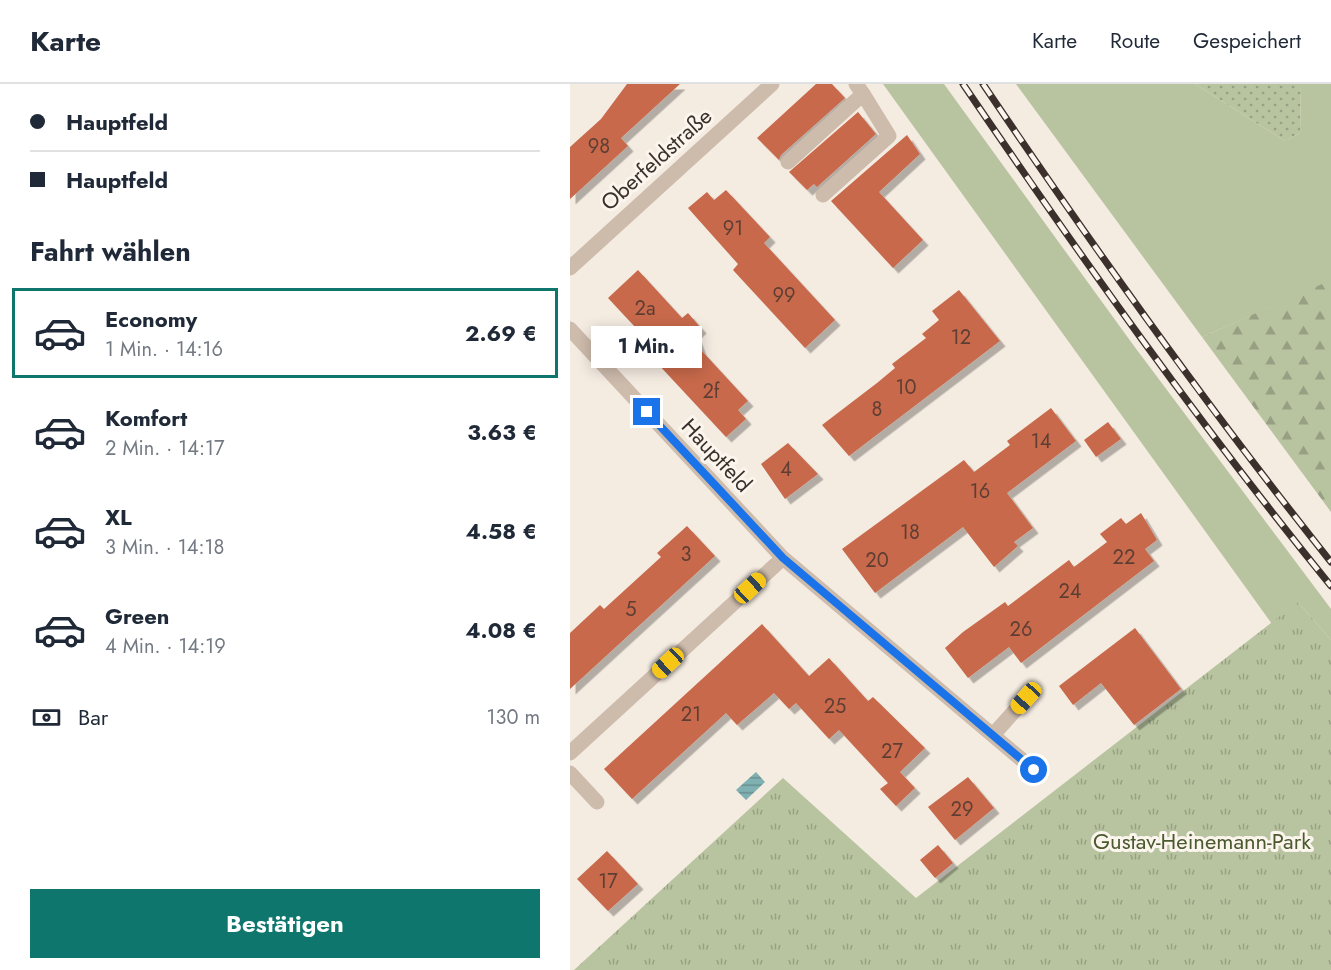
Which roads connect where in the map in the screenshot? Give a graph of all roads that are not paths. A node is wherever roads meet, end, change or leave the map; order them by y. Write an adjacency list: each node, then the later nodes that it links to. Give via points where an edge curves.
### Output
1 (772, 84): 5 (street, Oberfeldstraße)
2 (860, 89): 3 (street); 4 (street, via 889,136)
3 (788, 162)
4 (823, 195)
5 (570, 268)
6 (570, 329): 7 (street, Hauptfeld)
7 (783, 558): 9 (street, Hauptfeld); 10 (street)
8 (1026, 698): 9 (street)
9 (993, 735): 11 (street, Hauptfeld)
10 (570, 753)
11 (1034, 770)
12 (570, 773): 13 (street)
13 (597, 802)

